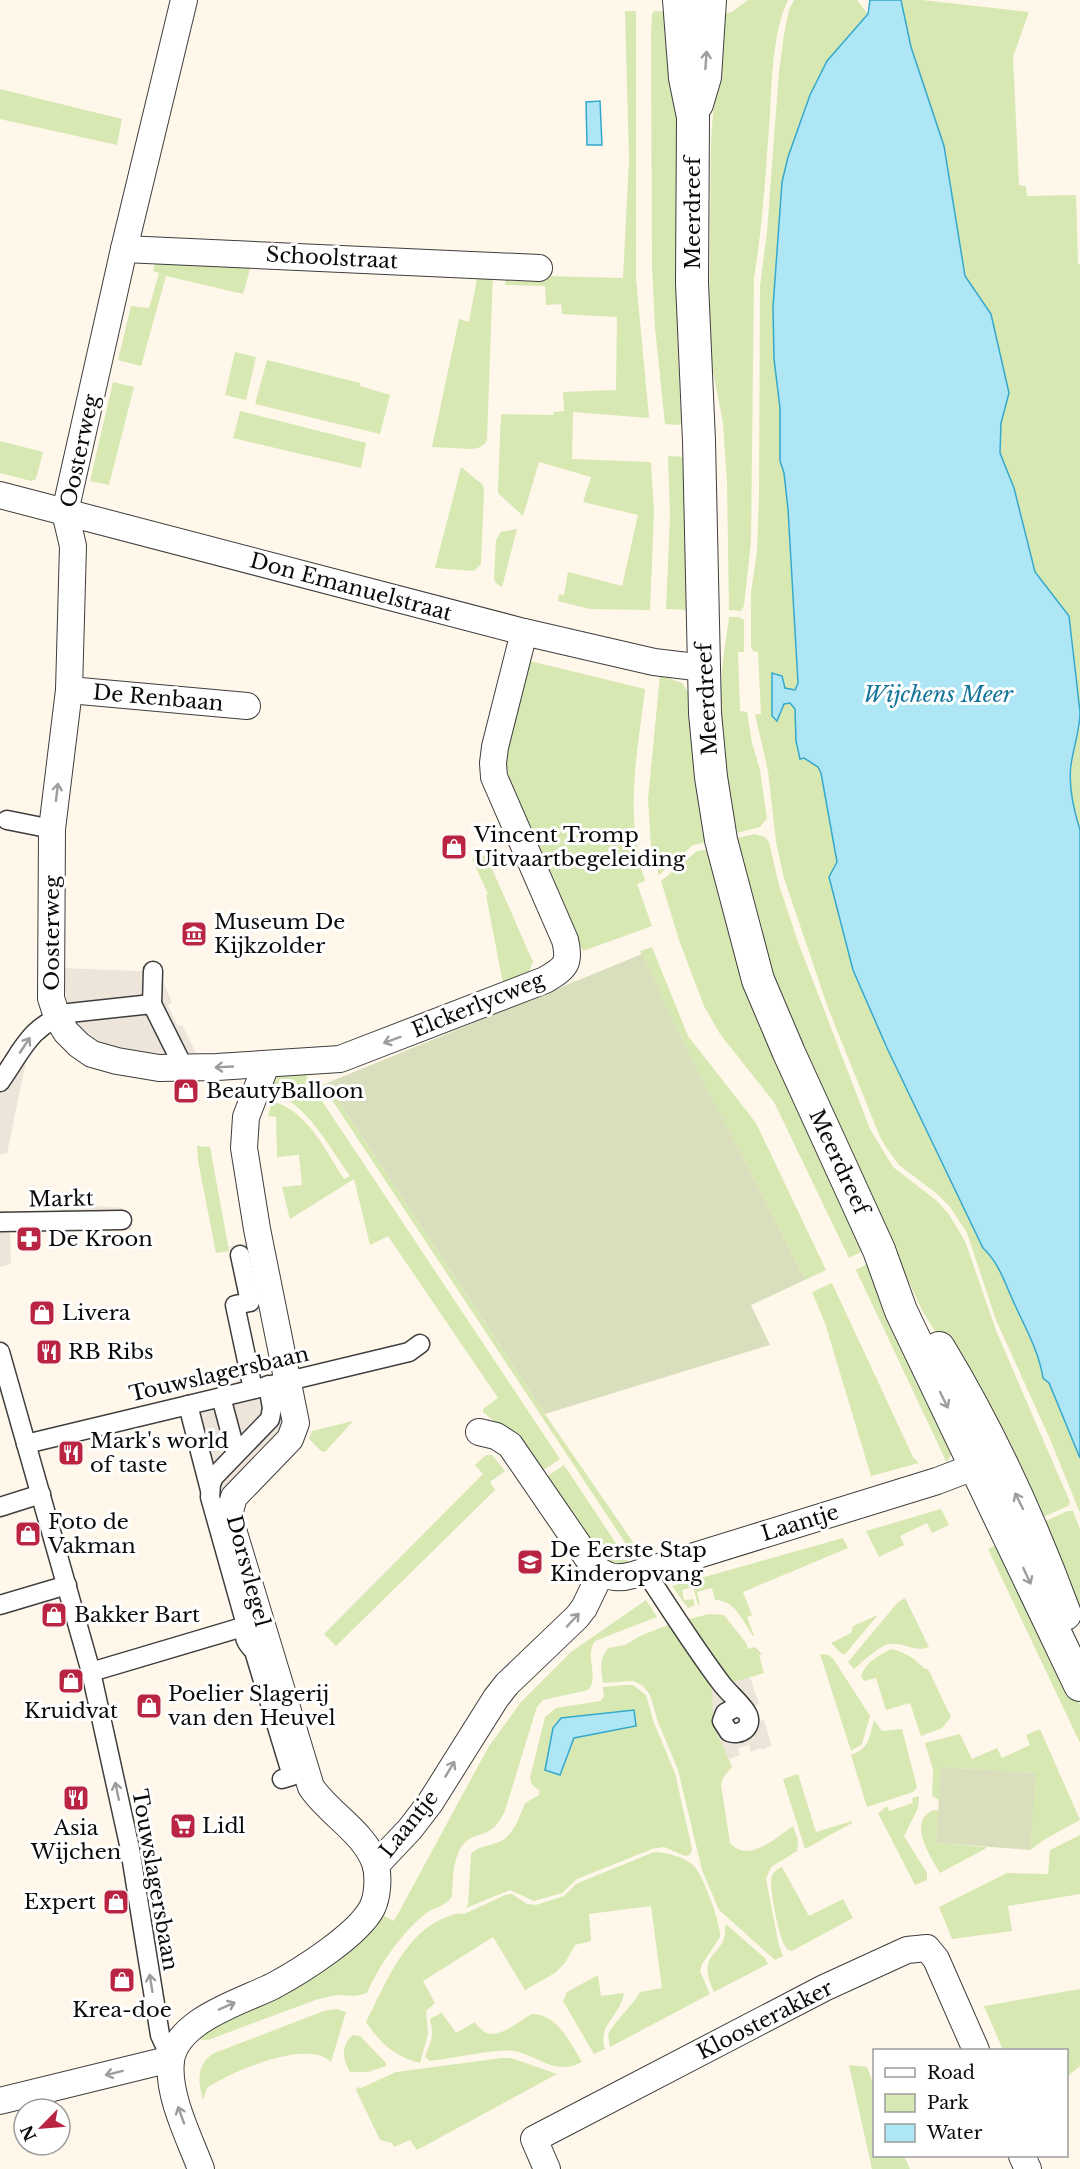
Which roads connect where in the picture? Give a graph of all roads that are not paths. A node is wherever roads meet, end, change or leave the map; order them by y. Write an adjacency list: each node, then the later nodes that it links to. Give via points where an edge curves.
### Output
1 (184, 0): 5 (street, Oosterweg)
2 (679, 0): 4 (street, Meerdreef, via 685,78)
3 (710, 0): 4 (street, Meerdreef, one-way to 3, via 705,77)
4 (693, 117): 10 (street, Meerdreef, via 692,283)
5 (124, 249): 6 (street, Schoolstraat); 8 (street, Oosterweg)
6 (539, 268)
7 (0, 495): 8 (street, Don Emanuelstraat)
8 (65, 512): 9 (street, Don Emanuelstraat); 11 (street, Oosterweg, via 73,546)
9 (524, 632): 10 (street, Don Emanuelstraat, via 654,662); 18 (street, Elckerlycweg, one-way to 18, via 492,763 494,777 560,929 568,959 562,970 340,1059)
10 (704, 668): 32 (street, Meerdreef, via 711,777 721,840 758,980 879,1250 901,1311)
11 (69, 690): 12 (street, De Renbaan); 14 (street, Oosterweg, one-way to 11)
12 (247, 706)
13 (7, 820): 14 (street)
14 (52, 829): 17 (street, Oosterweg, via 51,998)
15 (153, 971): 16 (street)
16 (152, 1004): 17 (street); 19 (street)
17 (57, 1017): 19 (street, Elckerlycweg, via 66,1032 92,1054 148,1066); 20 (street, one-way to 17, via 36,1030)
18 (266, 1065): 19 (street, Elckerlycweg, one-way to 19); 26 (street, Dorsvlegel, via 246,1117 244,1148 257,1229)
19 (184, 1068)
20 (0, 1082)
21 (123, 1220): 22 (street, Markt)
22 (0, 1222)
23 (240, 1255): 26 (street, Dorsvlegel, via 250,1302 235,1305)
24 (420, 1344): 26 (street, Touwslagersbaan, via 409,1352)
25 (0, 1352): 30 (street, Touwslagersbaan)
26 (269, 1385): 27 (street, Touwslagersbaan); 31 (street, Dorsvlegel, via 270,1419); 40 (street, Dorsvlegel, via 296,1423 294,1431 238,1492 230,1511)
27 (221, 1397): 28 (street, Touwslagersbaan); 31 (street)
28 (188, 1405): 30 (street, Touwslagersbaan); 33 (street, Dorsvlegel)
29 (479, 1432): 37 (street, via 503,1439 515,1451 580,1550)
30 (26, 1444): 34 (street, Touwslagersbaan)
31 (236, 1453): 33 (street, Dorsvlegel, via 214,1477)
32 (987, 1463): 36 (street, Laantje); 41 (street, Meerdreef, one-way to 32, via 1035,1536); 43 (street, Meerdreef, one-way to 43)
33 (210, 1490): 40 (street, Dorsvlegel, via 213,1510)
34 (40, 1494): 35 (street); 38 (street, Touwslagersbaan)
35 (0, 1507)
36 (645, 1571): 37 (street, Laantje, via 616,1578); 44 (street)
37 (601, 1573): 46 (street, Laantje, one-way to 37, via 430,1803 507,1684 584,1608)
38 (67, 1585): 39 (street); 42 (street, Touwslagersbaan)
39 (0, 1605)
40 (254, 1623): 42 (street); 45 (street, Dorsvlegel, via 244,1635 246,1644 254,1651 292,1776); 46 (street, Dorsvlegel, via 311,1787 367,1847)
41 (1080, 1653)
42 (91, 1672): 48 (street, Touwslagersbaan, one-way to 42, via 160,2035 130,1849)
43 (1080, 1685)
44 (722, 1686): 44 (street, via 723,1717 732,1708 744,1710)
45 (282, 1779)
46 (376, 1865): 48 (street, Laantje, one-way to 46, via 197,2023 274,1985 312,1962 359,1925 373,1907)
47 (976, 2049): 51 (street, Kloosterakker, via 936,1959 927,1948 907,1950 824,1988 534,2139)
48 (171, 2059): 49 (street, one-way to 49); 50 (street, one-way to 48, via 174,2095)
49 (0, 2101)
50 (201, 2169)
51 (547, 2169)

